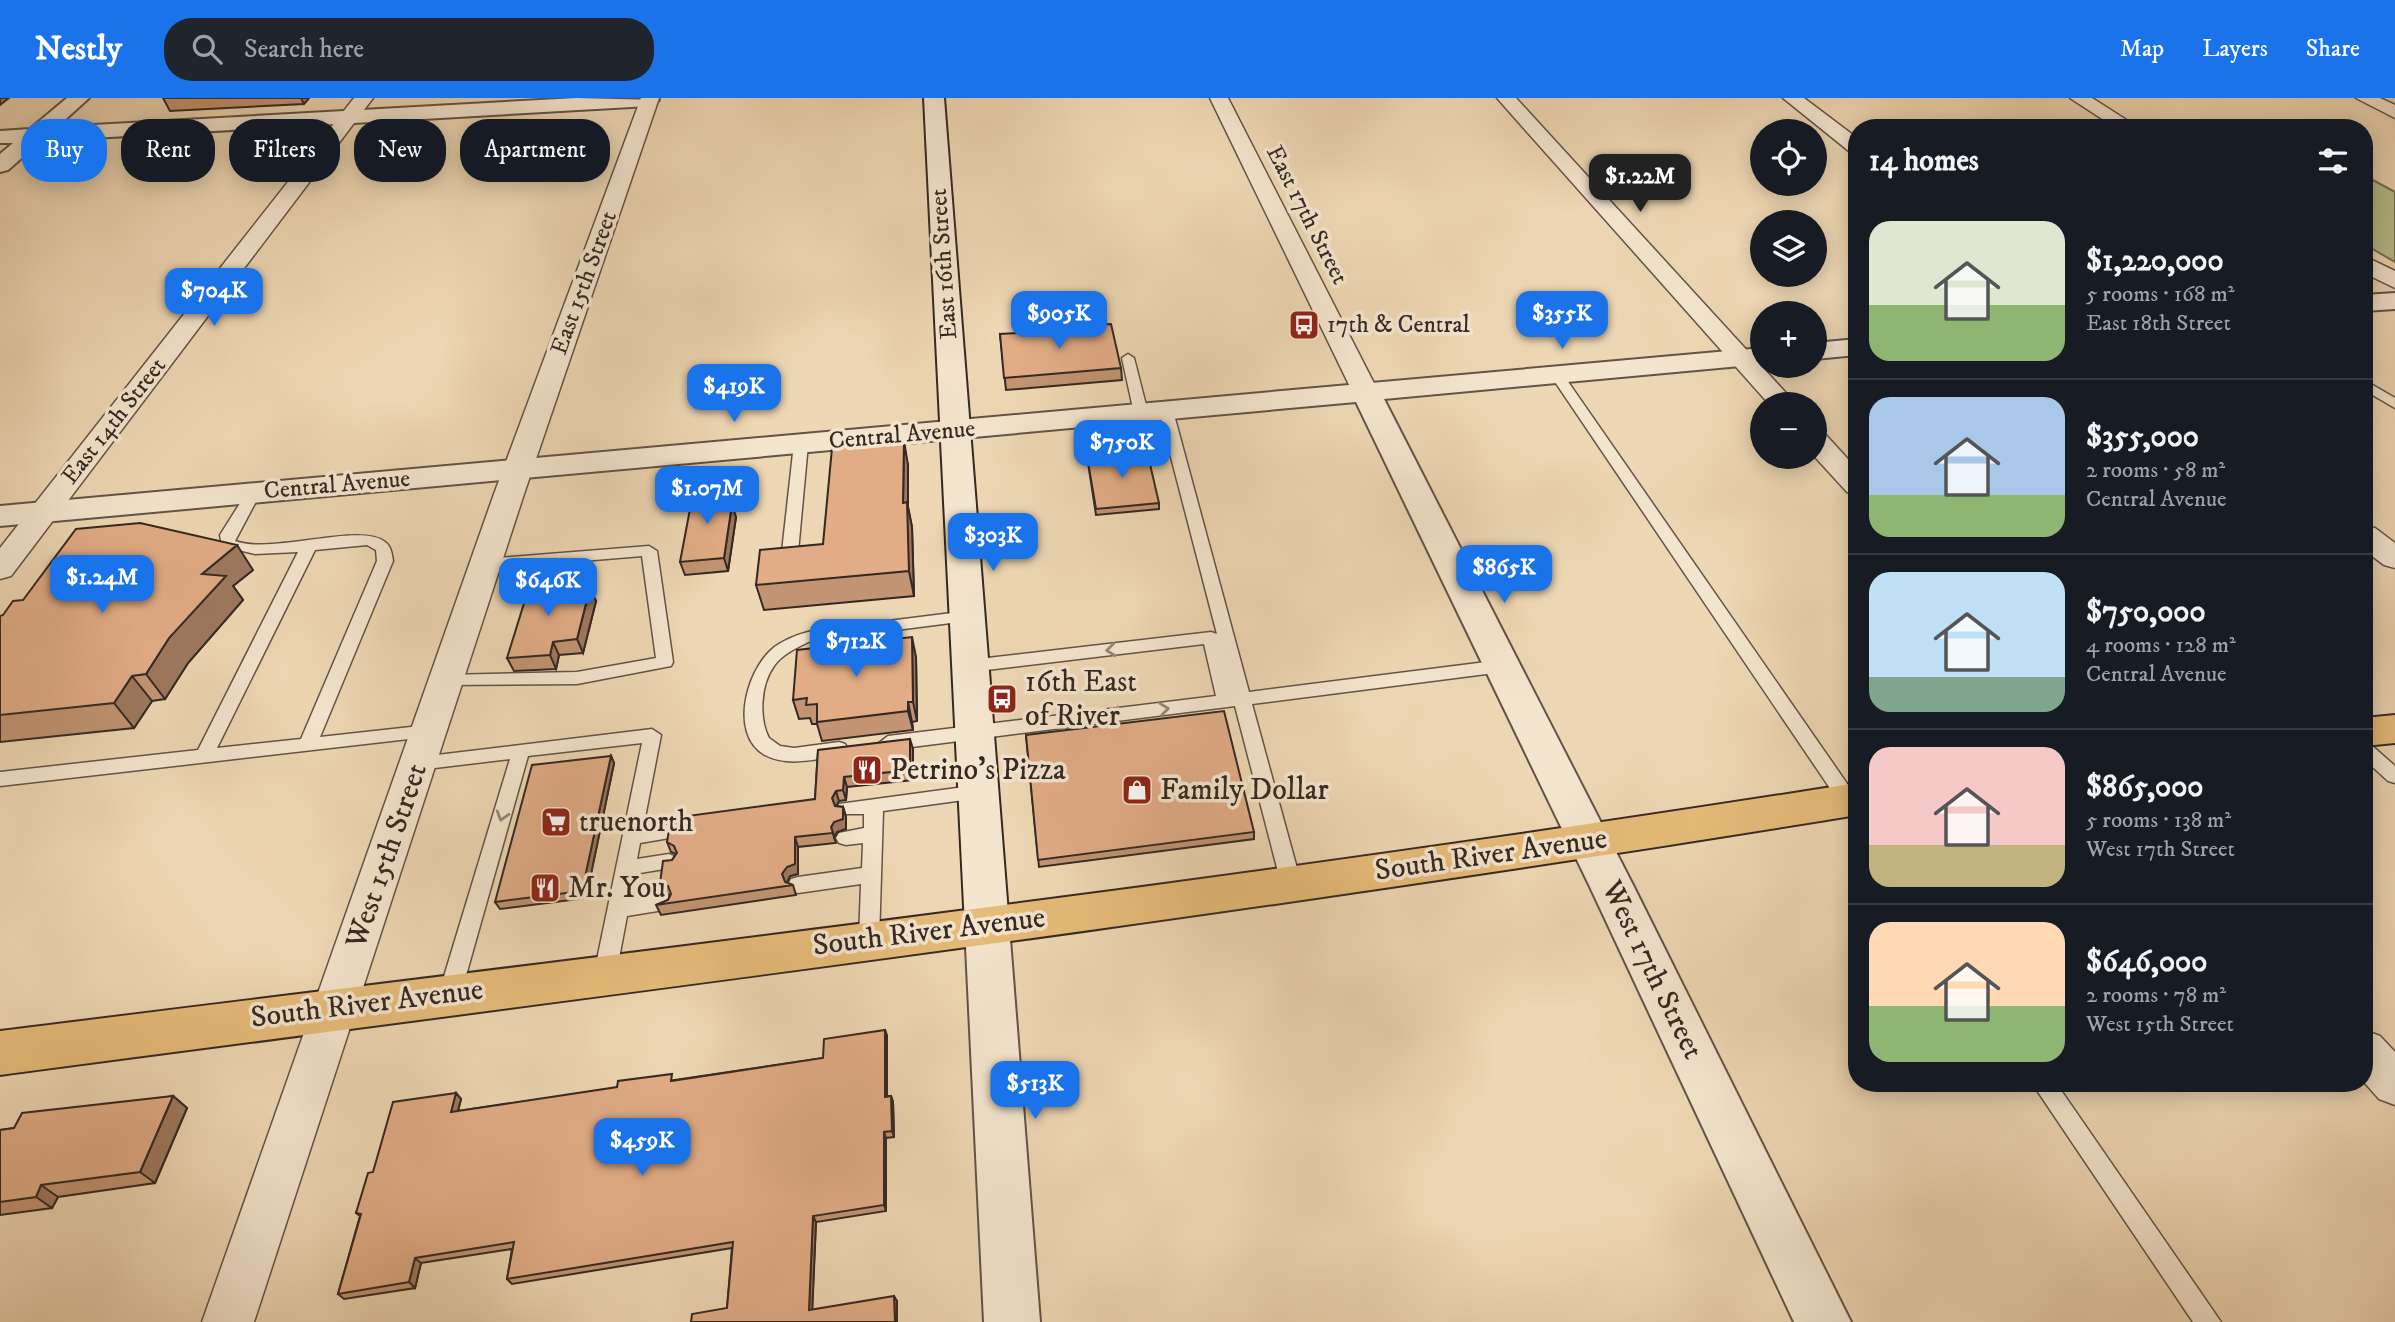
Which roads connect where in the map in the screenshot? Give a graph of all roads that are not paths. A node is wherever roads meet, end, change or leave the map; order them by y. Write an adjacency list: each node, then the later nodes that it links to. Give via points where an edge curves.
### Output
1 (79, 98): 11 (street)
2 (934, 98): 33 (street, East 16th Street)
3 (1219, 98): 30 (street, East 17th Street)
4 (1506, 98): 25 (street)
5 (1791, 98): 16 (street)
6 (2079, 98): 12 (street)
7 (2365, 98): 10 (street)
8 (657, 99): 9 (street); 36 (street, East 15th Street)
9 (356, 107): 13 (street); 39 (street, East 14th Street)
10 (2395, 112)
11 (55, 119)
12 (2115, 119)
13 (107, 129)
14 (21, 136): 15 (street)
15 (0, 137)
16 (1848, 141)
17 (21, 148): 18 (street)
18 (0, 165)
19 (2373, 268): 20 (street)
20 (2395, 281)
21 (2395, 301): 22 (street)
22 (2373, 302)
23 (1848, 348): 24 (street)
24 (1827, 350)
25 (1750, 355)
26 (1750, 357): 28 (street, Central Avenue)
27 (1128, 358): 32 (lane)
28 (1557, 376): 30 (street, Central Avenue); 63 (lane)
29 (2373, 390): 31 (lane)
30 (1366, 393): 32 (street, Central Avenue); 49 (street, West 17th Street)
31 (2395, 404)
32 (1153, 412): 33 (street, Central Avenue); 51 (lane)
33 (955, 431): 34 (street, Central Avenue); 47 (street, East 16th Street)
34 (801, 444): 36 (street, Central Avenue); 43 (lane)
35 (1827, 453): 37 (street)
36 (518, 468): 38 (street, Central Avenue); 45 (street, West 15th Street)
37 (1848, 476)
38 (254, 492): 39 (street, Central Avenue); 42 (lane, via 227,543 248,549)
39 (44, 512): 40 (street, Central Avenue); 46 (street, East 14th Street)
40 (0, 516)
41 (2373, 541): 44 (street)
42 (310, 544): 55 (lane, via 368,540 385,550 385,561); 58 (lane)
43 (790, 552)
44 (2395, 558)
45 (486, 564): 50 (street, West 15th Street); 50 (lane, via 649,551 665,662 577,678)
46 (0, 569)
47 (968, 616): 48 (street, East 16th Street); 54 (lane, via 808,636 767,662 759,676 754,705 757,731 767,748 784,754)
48 (970, 666): 51 (lane, one-way to 48, via 1211,638); 54 (street, East 16th Street)
49 (1502, 666): 51 (lane); 71 (street, West 17th Street)
50 (446, 681): 56 (street, West 15th Street)
51 (1235, 700): 54 (lane, one-way to 51); 75 (lane)
52 (2395, 729): 53 (main road)
53 (2373, 731)
54 (974, 732): 62 (street, East 16th Street)
55 (308, 744): 56 (lane); 58 (lane)
56 (424, 747): 57 (lane); 83 (street, West 15th Street)
57 (521, 751): 69 (lane, via 652,735); 82 (lane, one-way to 82)
58 (204, 756): 61 (lane)
59 (2373, 757): 60 (lane)
60 (2395, 776)
61 (0, 779)
62 (979, 792): 64 (lane); 79 (street, East 16th Street)
63 (1848, 795)
64 (874, 805): 66 (lane); 68 (lane)
65 (1848, 805): 71 (main road, South River Avenue)
66 (846, 808)
67 (674, 831): 69 (lane)
68 (872, 834): 70 (lane); 74 (lane)
69 (632, 837): 73 (lane)
70 (846, 838)
71 (1590, 842): 75 (main road, South River Avenue); 90 (street, West 17th Street)
72 (669, 862): 73 (lane)
73 (625, 868): 78 (lane)
74 (872, 875): 76 (lane); 80 (lane)
75 (1291, 883): 79 (main road, South River Avenue)
76 (798, 885)
77 (663, 903): 78 (lane)
78 (617, 909): 81 (lane)
79 (987, 926): 80 (main road, South River Avenue); 89 (street, East 16th Street)
80 (869, 940): 81 (main road, South River Avenue)
81 (604, 974): 82 (main road, South River Avenue)
82 (450, 993): 83 (main road, South River Avenue)
83 (335, 1008): 84 (main road, South River Avenue); 88 (street, West 15th Street)
84 (0, 1053)
85 (2373, 1060): 86 (street)
86 (2395, 1084)
87 (2049, 1092): 91 (lane)
88 (228, 1322)
89 (1012, 1322)
90 (1823, 1322)
91 (2208, 1322)

